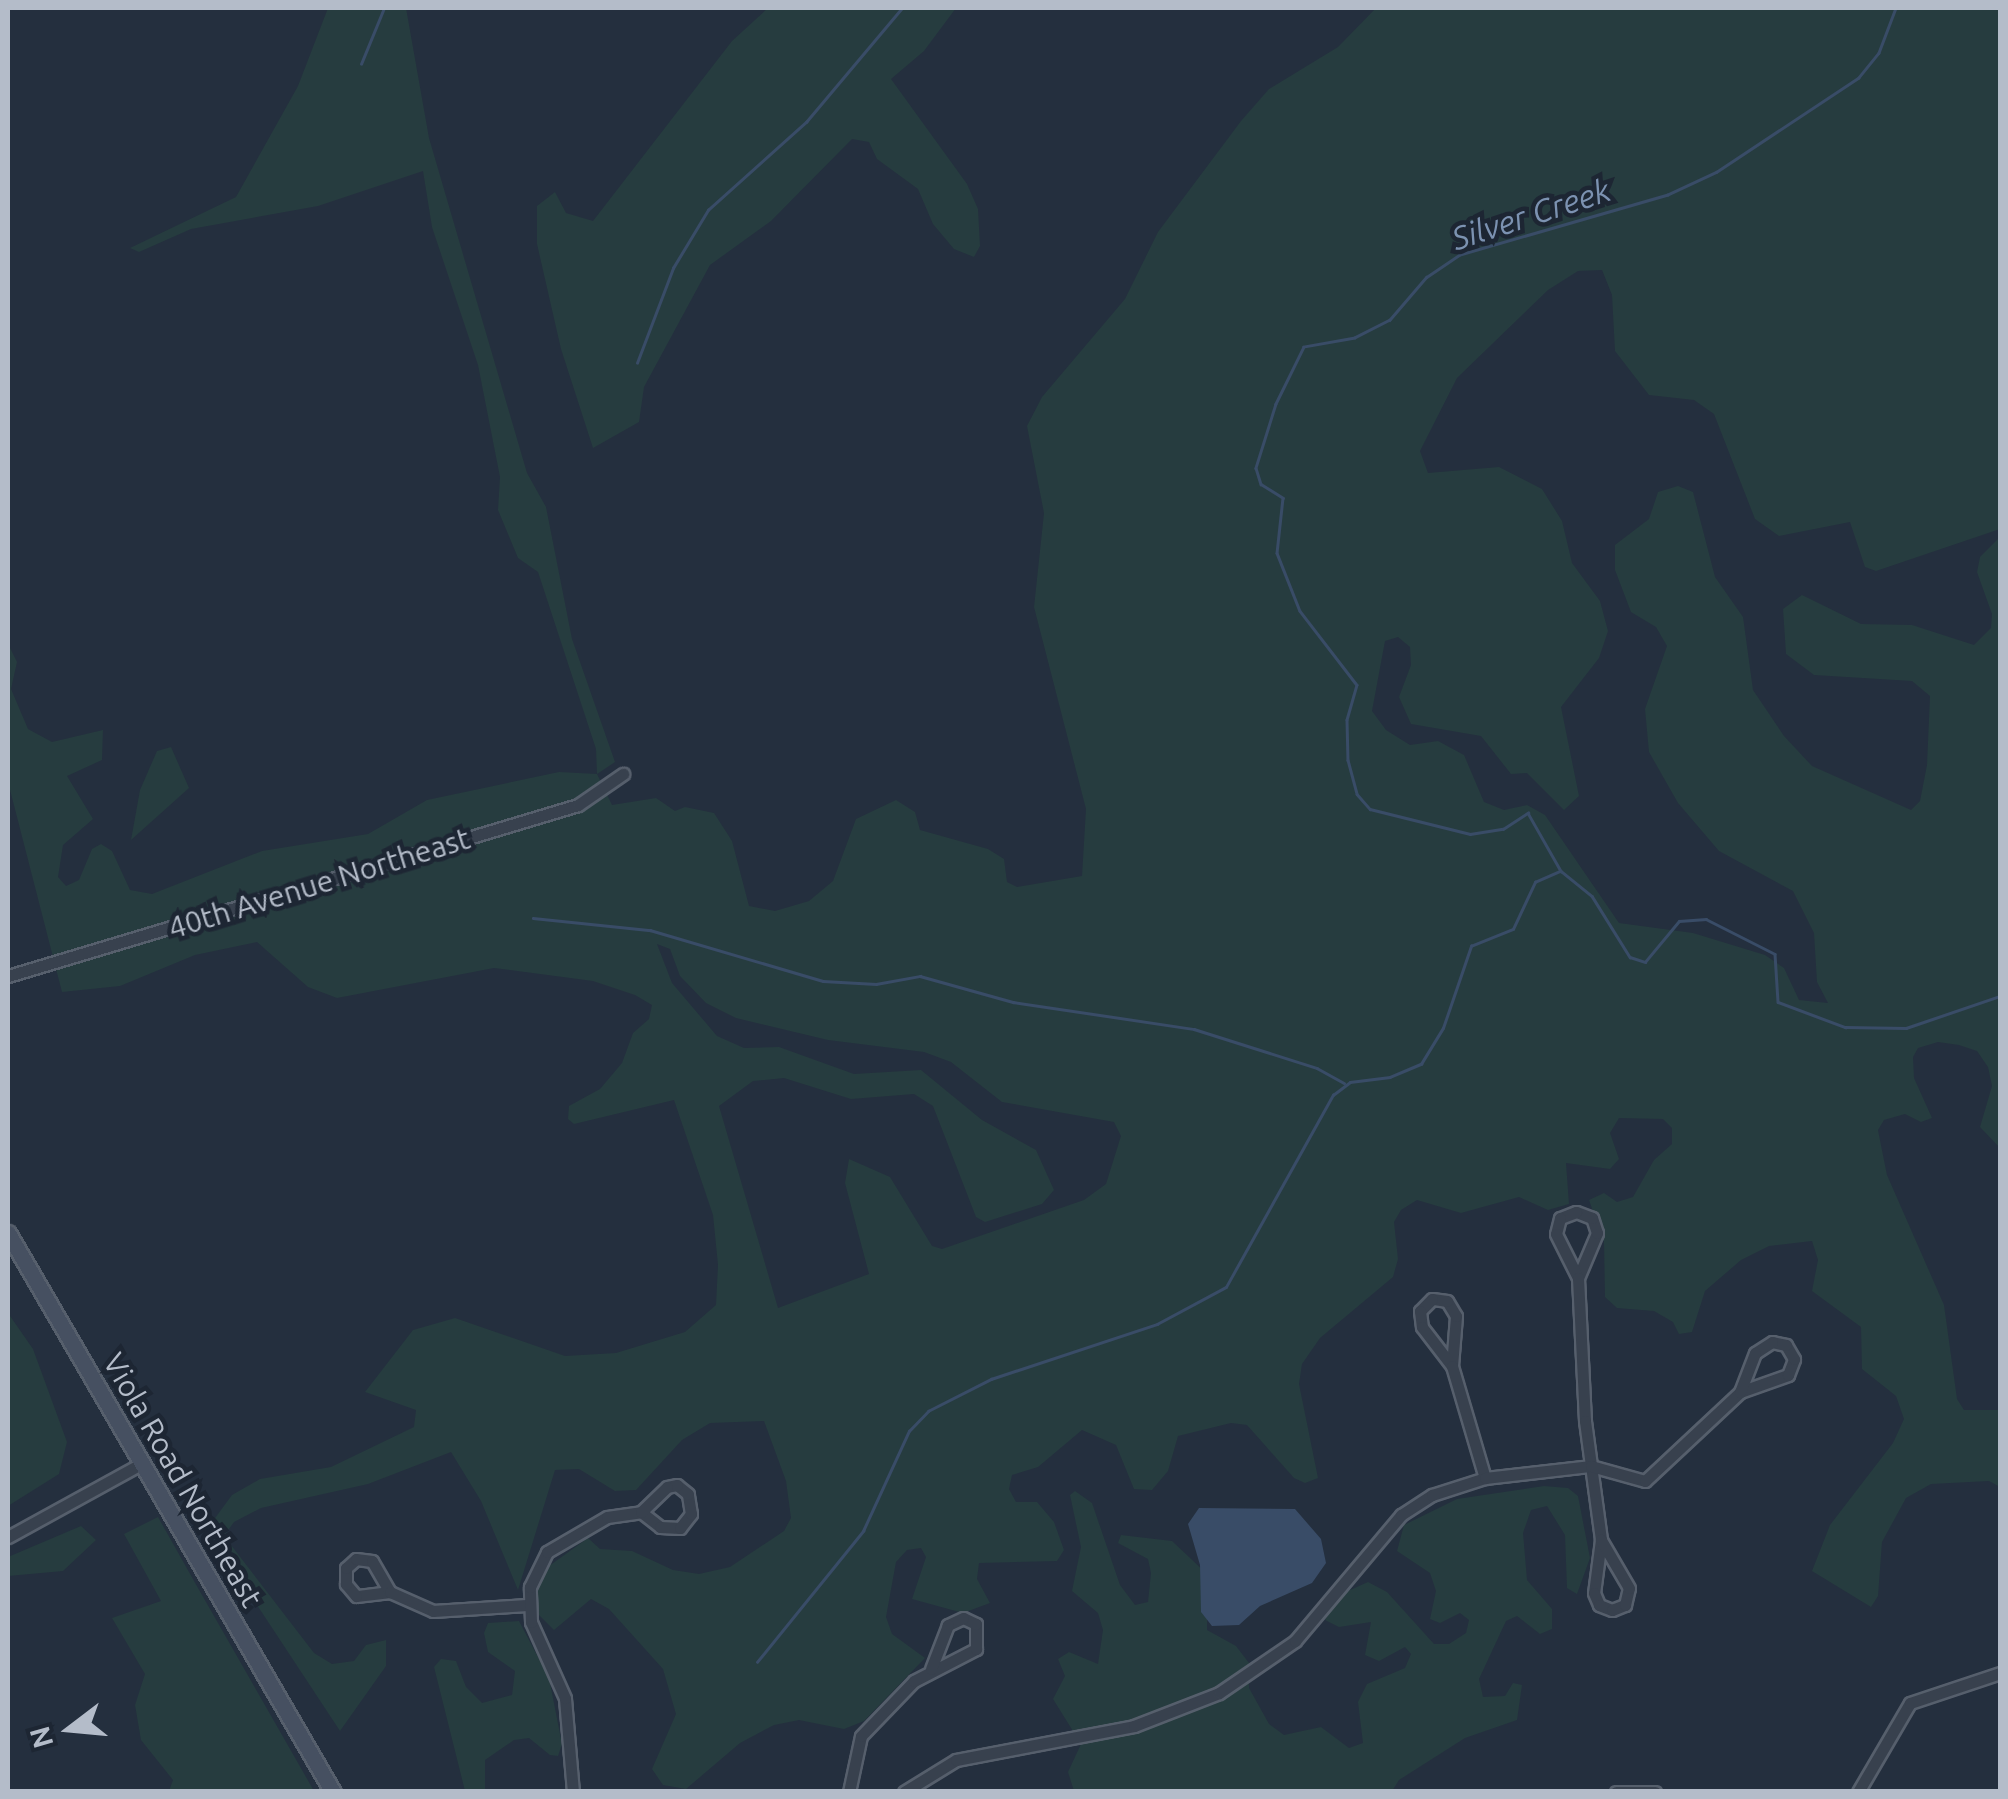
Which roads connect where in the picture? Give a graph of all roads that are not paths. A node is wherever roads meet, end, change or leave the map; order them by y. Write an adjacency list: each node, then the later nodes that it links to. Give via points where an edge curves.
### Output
1 (624, 774): 2 (street, 40th Avenue Northeast, via 578,806)
2 (8, 976)
3 (8, 1234): 7 (main road, Viola Road Northeast)
4 (1578, 1278): 4 (street, via 1596,1233 1585,1212 1566,1215 1556,1225); 8 (street)
5 (1452, 1366): 5 (street, via 1456,1316 1447,1302 1432,1299 1420,1311 1422,1328); 9 (street)
6 (1740, 1392): 6 (street, via 1755,1353 1772,1342 1786,1345 1794,1359 1788,1375); 8 (street, via 1645,1481)
7 (141, 1464): 11 (street); 17 (main road, Viola Road Northeast)
8 (1591, 1466): 9 (street); 12 (street)
9 (1486, 1478): 20 (street, via 1432,1495 1401,1515 1295,1641 1219,1692 1134,1726 956,1760)
10 (640, 1512): 10 (street, via 660,1527 680,1528 691,1514 688,1494 667,1487); 14 (street, via 607,1517 547,1552)
11 (8, 1537)
12 (1601, 1540): 12 (street, via 1629,1588 1626,1604 1612,1610 1598,1605 1594,1592)
13 (390, 1592): 14 (street, via 453,1614)
14 (527, 1605): 18 (street, via 566,1698)
15 (931, 1669): 15 (street, via 976,1649 976,1624 963,1618 948,1625); 19 (street, via 862,1736)
16 (2000, 1673): 23 (street, via 1910,1703)
17 (336, 1792)
18 (573, 1792)
19 (849, 1792)
20 (904, 1792)
21 (1616, 1792): 22 (street)
22 (1655, 1792)
23 (1858, 1792)

